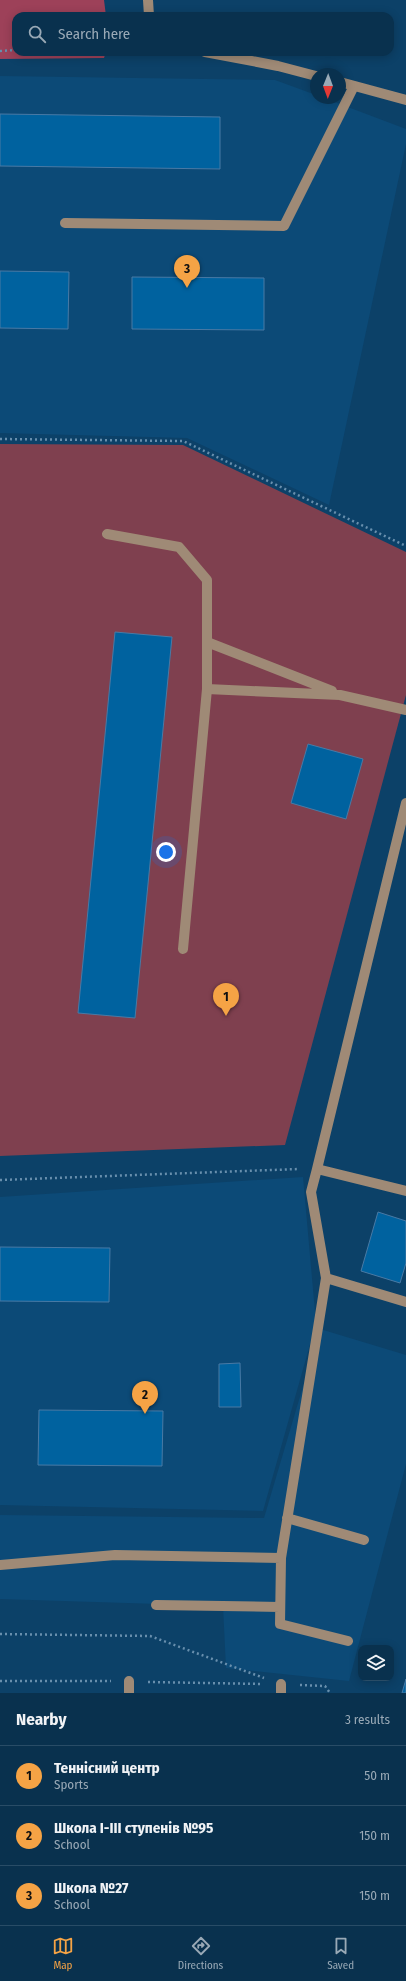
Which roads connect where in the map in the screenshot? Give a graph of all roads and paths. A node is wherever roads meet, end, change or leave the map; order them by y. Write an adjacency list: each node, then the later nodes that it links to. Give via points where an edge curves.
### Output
1 (148, 0): 2 (lane)
2 (149, 12)
3 (12, 50): 4 (path)
4 (0, 51)
5 (226, 56): 6 (lane)
6 (310, 74)
7 (346, 84): 8 (lane)
8 (354, 86): 9 (lane); 10 (lane, via 284,226)
9 (406, 100)
10 (65, 223)
11 (0, 439): 13 (path, via 183,441)
12 (107, 534): 14 (lane, via 179,547 207,580)
13 (406, 546)
14 (207, 642): 15 (lane); 16 (lane)
15 (207, 689): 16 (lane); 19 (lane)
16 (340, 695): 17 (lane)
17 (406, 710)
18 (406, 803): 20 (lane)
19 (183, 949)
20 (317, 1169): 21 (path); 22 (lane); 23 (lane, via 311,1192)
21 (0, 1180)
22 (406, 1191)
23 (326, 1278): 24 (lane); 25 (lane)
24 (406, 1302)
25 (287, 1518): 26 (lane); 27 (lane)
26 (364, 1540)
27 (281, 1558): 28 (lane, via 115,1555); 30 (lane)
28 (0, 1565)
29 (156, 1605): 30 (lane)
30 (280, 1607): 32 (lane, via 280,1624)
31 (0, 1634): 35 (path, via 150,1636)
32 (348, 1641)
33 (0, 1681): 34 (path)
34 (129, 1681): 35 (path); 36 (lane)
35 (281, 1688): 37 (path, via 325,1686)
36 (129, 1693)
37 (330, 1693)

